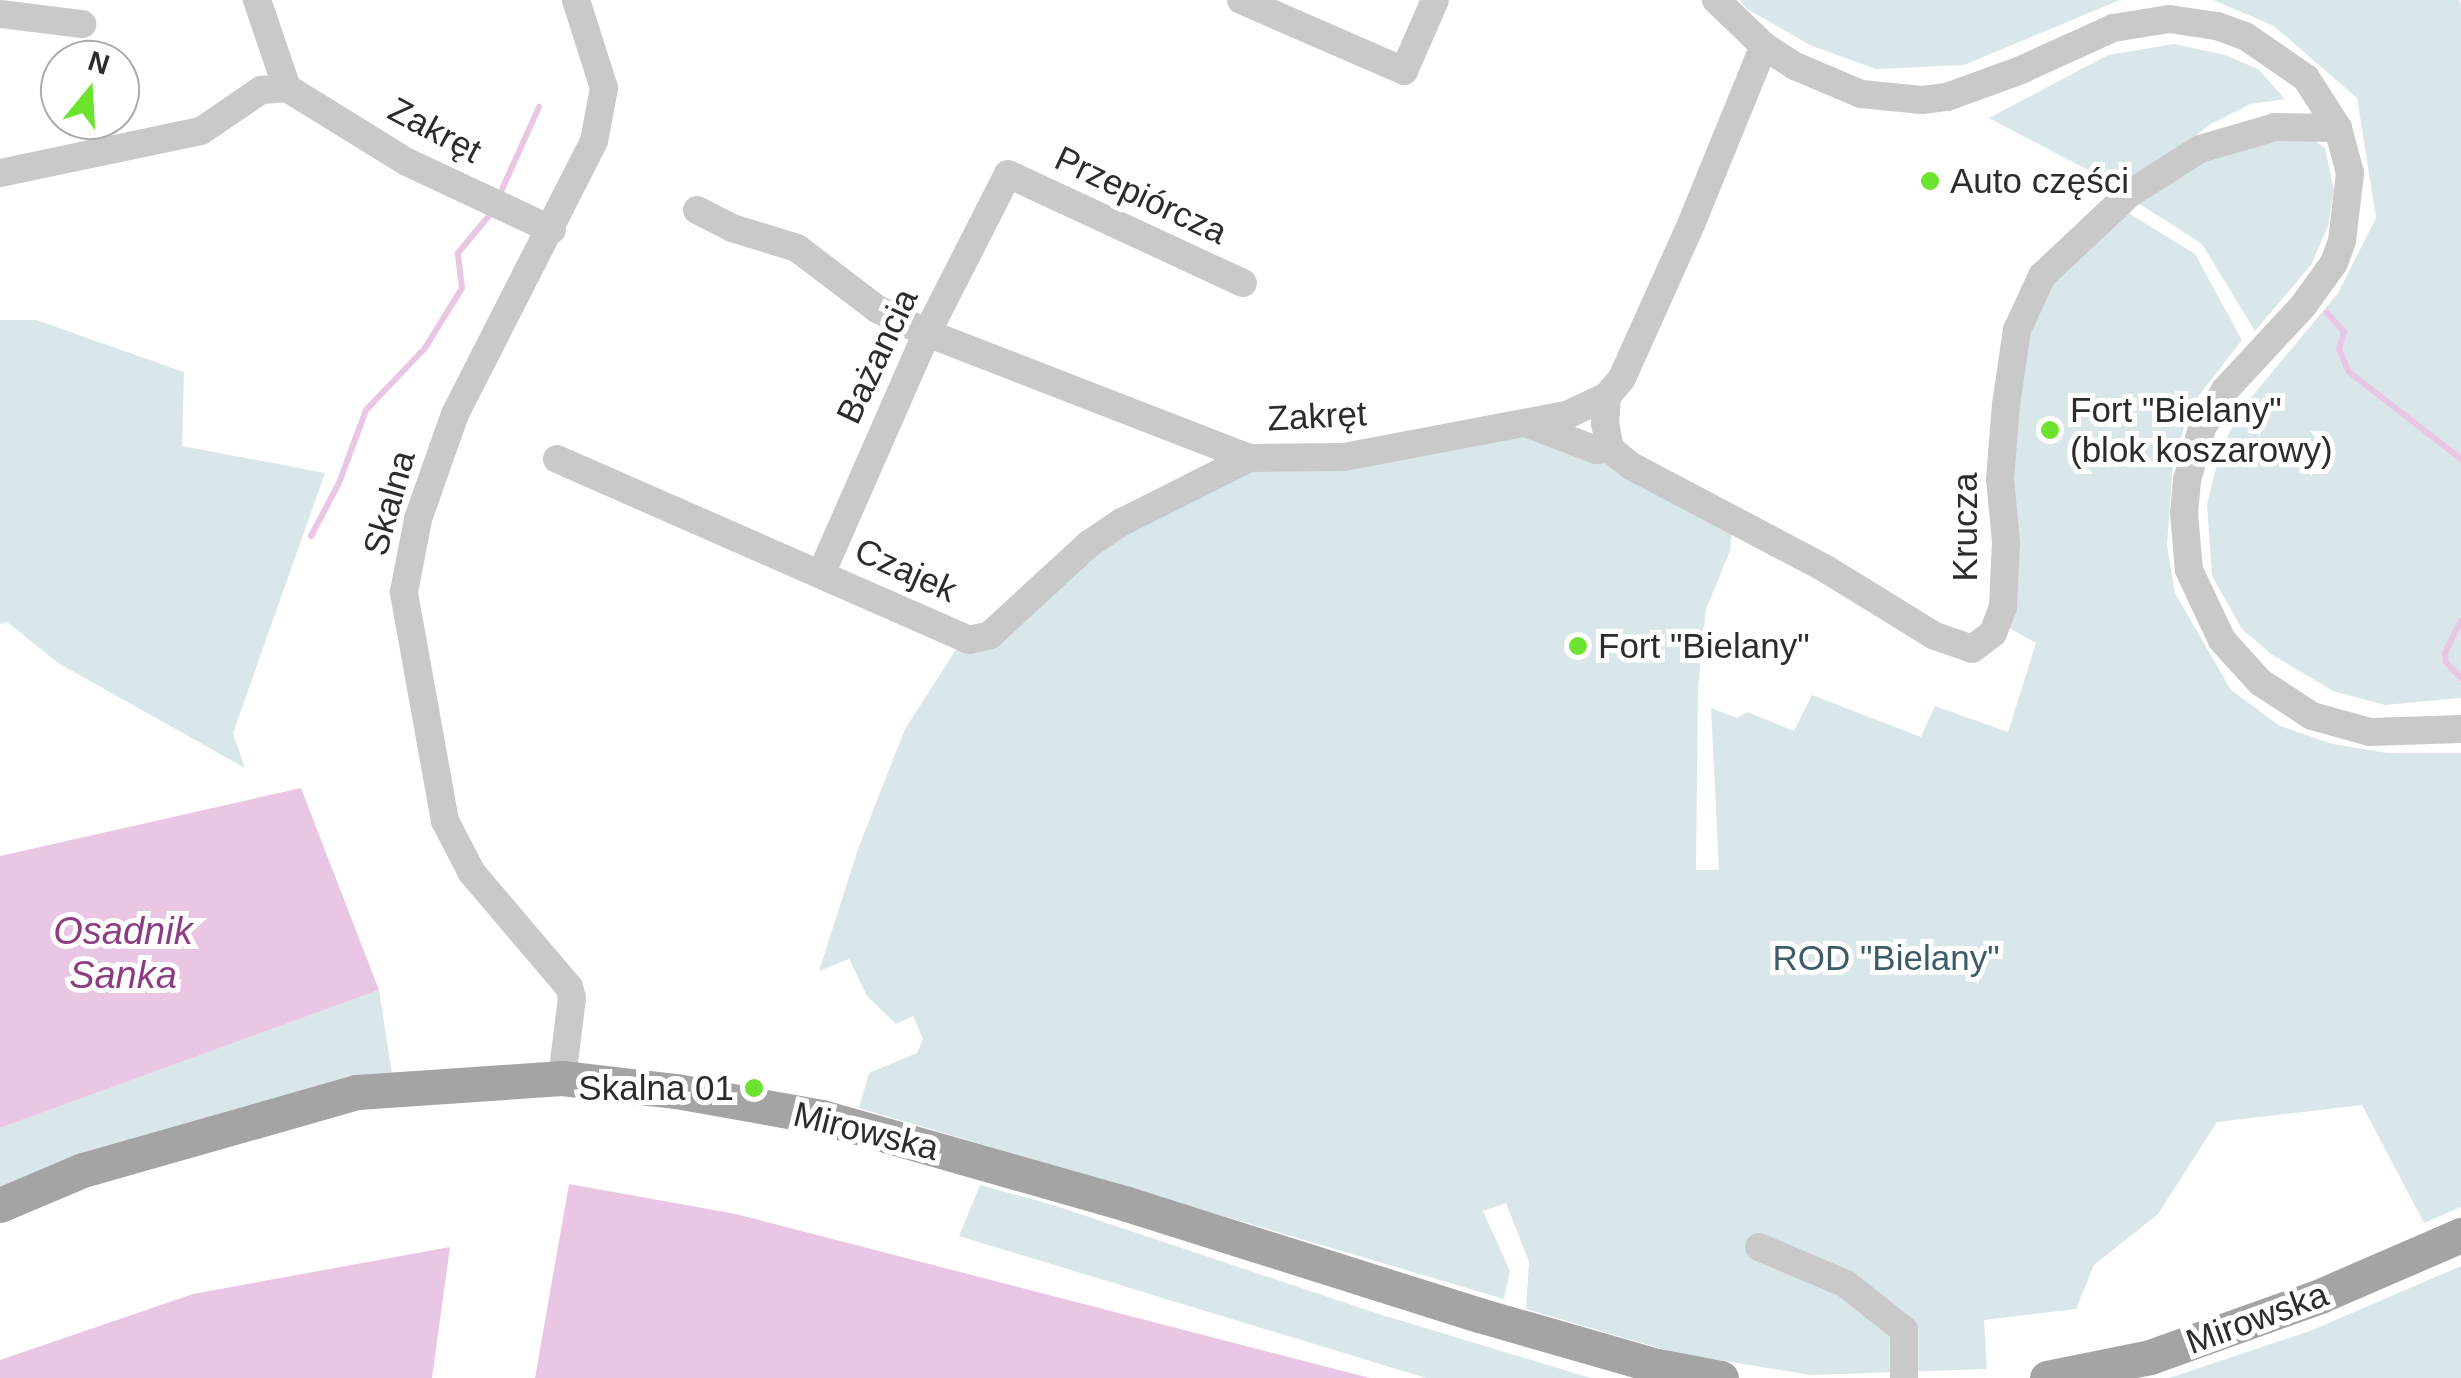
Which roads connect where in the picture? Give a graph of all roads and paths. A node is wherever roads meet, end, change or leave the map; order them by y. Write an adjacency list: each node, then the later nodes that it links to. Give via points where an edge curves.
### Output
1 (256, 0): 9 (street)
2 (1241, 0): 3 (street, via 1404,71)
3 (1435, 0)
4 (1716, 0): 8 (street)
5 (583, 1): 14 (street, Skalna, via 604,88 594,141)
6 (0, 14): 7 (street)
7 (82, 24)
8 (1764, 46): 10 (street, via 1861,94 1922,100 1968,91 2114,28 2192,22 2245,36 2306,78); 17 (street, via 1630,360)
9 (287, 88): 11 (street, via 261,90 201,131); 14 (street, Zakręt, via 407,162)
10 (2338, 128): 19 (street, Krucza, via 2275,126 2200,149 2129,194 2042,276 2017,330 2006,405 2002,608 1993,634 1972,649 1935,636); 23 (street, via 2350,174 2342,241 2303,306 2226,390 2202,428 2187,480 2189,570 2222,640 2260,682 2312,716 2370,732)
11 (0, 172)
12 (1008, 174): 15 (street, Przepiórcza); 16 (street, Bażancia)
13 (697, 210): 16 (street, Zakręt, via 797,248 877,310)
14 (552, 230): 24 (street, Skalna, via 456,414 418,519 404,592 445,821 472,873 569,986)
15 (1243, 283)
16 (927, 333): 20 (street, Zakręt); 22 (street, Bażancia)
17 (1607, 396): 18 (street, Zakręt, via 1568,415); 19 (street)
18 (1526, 423): 19 (street, via 1596,450); 20 (street, Zakręt, via 1344,456)
19 (1610, 449)
20 (1249, 458): 22 (street, Czajek, via 1089,544 990,635 969,640)
21 (557, 460): 22 (street, Czajek)
22 (821, 574)
23 (2461, 729)
24 (562, 1078): 25 (main road, Mirowska, via 357,1092 84,1170); 28 (main road, Mirowska, via 822,1117 1657,1366)
25 (0, 1205)
26 (2461, 1235): 30 (main road, Mirowska, via 2320,1296 2150,1356)
27 (1759, 1247): 29 (street, via 1846,1284 1904,1330)
28 (1721, 1378)
29 (1904, 1378)
30 (2047, 1378)

